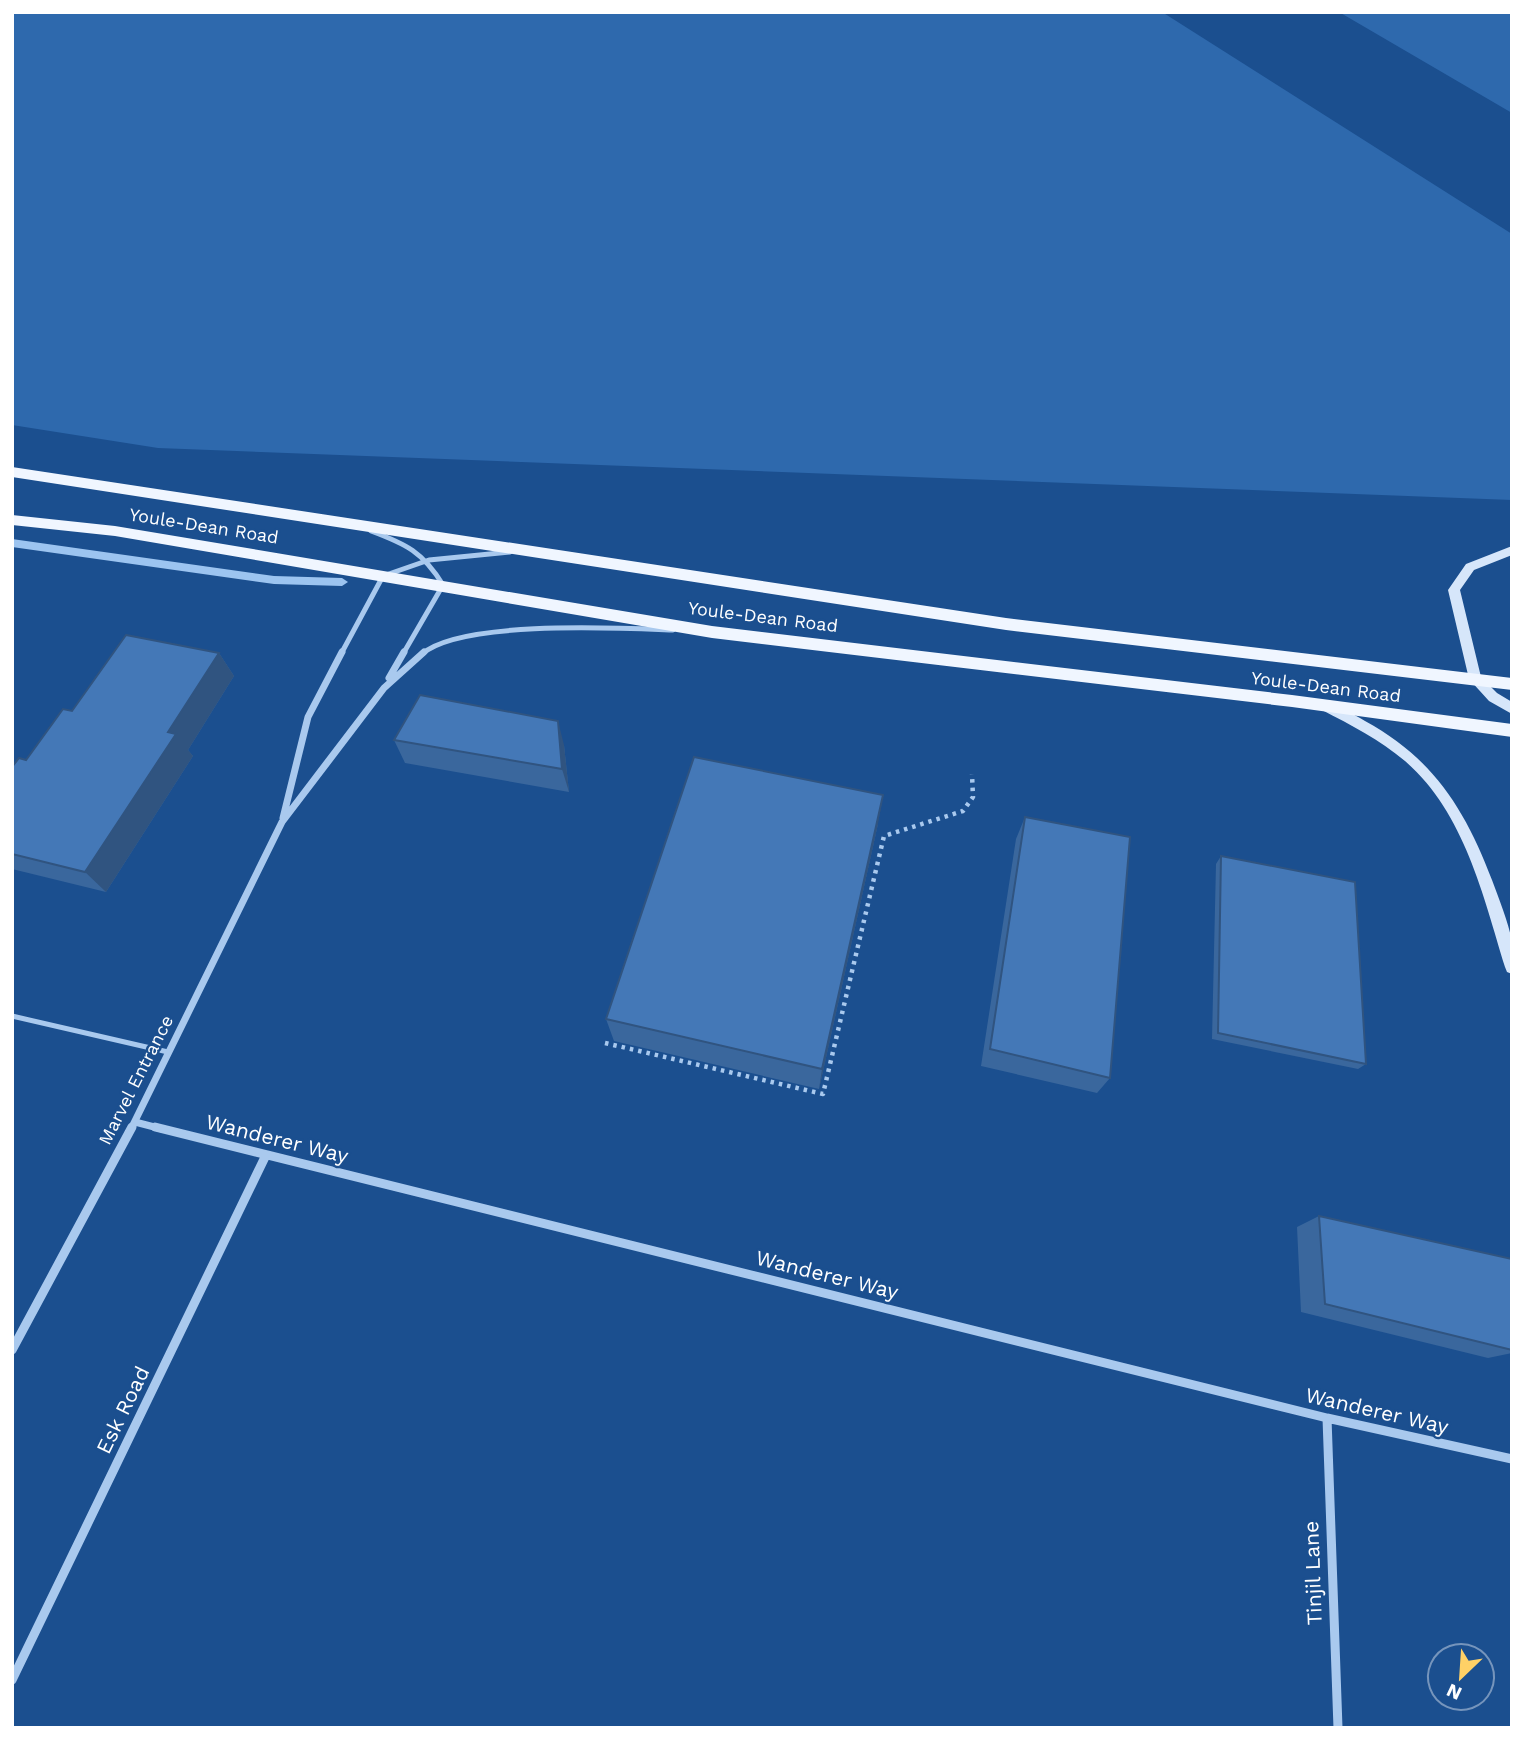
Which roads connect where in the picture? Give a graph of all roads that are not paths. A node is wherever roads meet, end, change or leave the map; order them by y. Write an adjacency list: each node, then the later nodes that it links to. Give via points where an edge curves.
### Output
1 (12, 471): 3 (main road, Youle-Dean Road)
2 (12, 520): 7 (main road, Youle-Dean Road, via 116,531)
3 (346, 522): 5 (main road, Youle-Dean Road); 6 (street, via 407,544)
4 (1512, 550): 10 (street, via 1470,568 1454,590)
5 (544, 551): 6 (street); 10 (main road, Youle-Dean Road, via 1006,624)
6 (429, 560): 7 (street); 8 (street)
7 (383, 576): 8 (main road, Youle-Dean Road); 16 (street, Marvel Entrance, via 308,717)
8 (443, 585): 9 (main road, Youle-Dean Road); 12 (street, Marvel Entrance)
9 (712, 632): 12 (street, Marvel Entrance, via 572,627 468,635 428,649); 13 (main road, Youle-Dean Road)
10 (1475, 679): 11 (main road, Youle-Dean Road); 14 (street)
11 (1512, 684)
12 (384, 688): 16 (street, Marvel Entrance)
13 (1327, 706): 15 (main road, Youle-Dean Road); 17 (street, via 1381,736 1421,768 1456,817 1476,857)
14 (1512, 709)
15 (1512, 731)
16 (282, 822): 19 (street, Marvel Entrance)
17 (1512, 967)
18 (12, 1016): 19 (lane)
19 (169, 1052): 20 (street, Marvel Entrance)
20 (135, 1122): 21 (street, Wanderer Way); 22 (street, Marvel Entrance)
21 (266, 1155): 23 (street, Wanderer Way); 25 (street, Esk Road)
22 (12, 1350)
23 (1327, 1418): 24 (street, Wanderer Way); 26 (street, Tinjil Lane)
24 (1512, 1459)
25 (12, 1680)
26 (1338, 1728)

